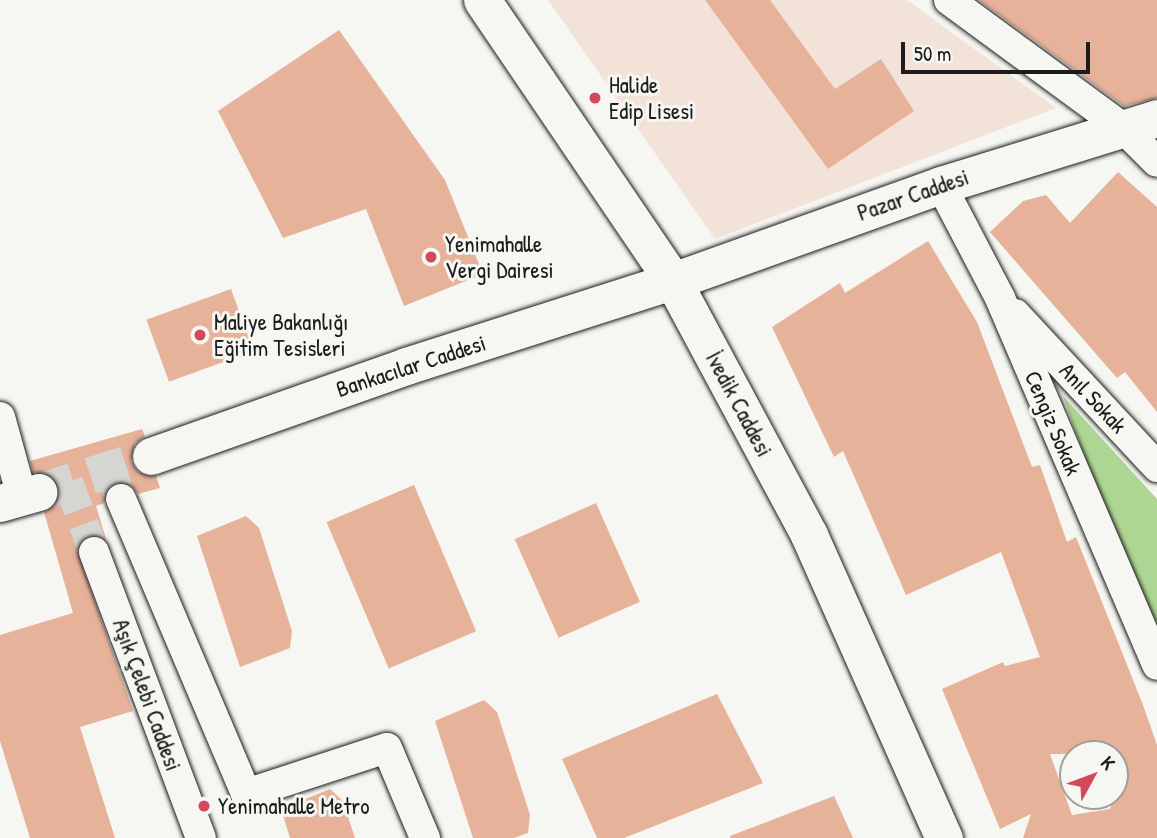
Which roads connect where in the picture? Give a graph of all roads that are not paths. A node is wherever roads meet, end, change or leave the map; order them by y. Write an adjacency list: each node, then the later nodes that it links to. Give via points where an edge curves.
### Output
1 (482, 0): 7 (main road, İvedik Caddesi)
2 (949, 0): 4 (street)
3 (1157, 118): 4 (main road, Pazar Caddesi)
4 (1122, 127): 5 (street); 6 (main road, Pazar Caddesi)
5 (1157, 162)
6 (941, 185): 7 (main road, Pazar Caddesi); 8 (street, Cengiz Sokak)
7 (673, 282): 10 (main road, Bankacılar Caddesi, via 406,366); 18 (main road, İvedik Caddesi, via 809,535)
8 (1000, 298): 11 (street, Anıl Sokak); 15 (street, Cengiz Sokak)
9 (0, 416): 12 (street)
10 (151, 456)
11 (1157, 467)
12 (20, 497)
13 (121, 499): 17 (street, via 246,794 387,748)
14 (94, 552): 16 (street, Aşık Çelebi Caddesi)
15 (1157, 665)
16 (201, 838)
17 (425, 838)
18 (944, 838)

